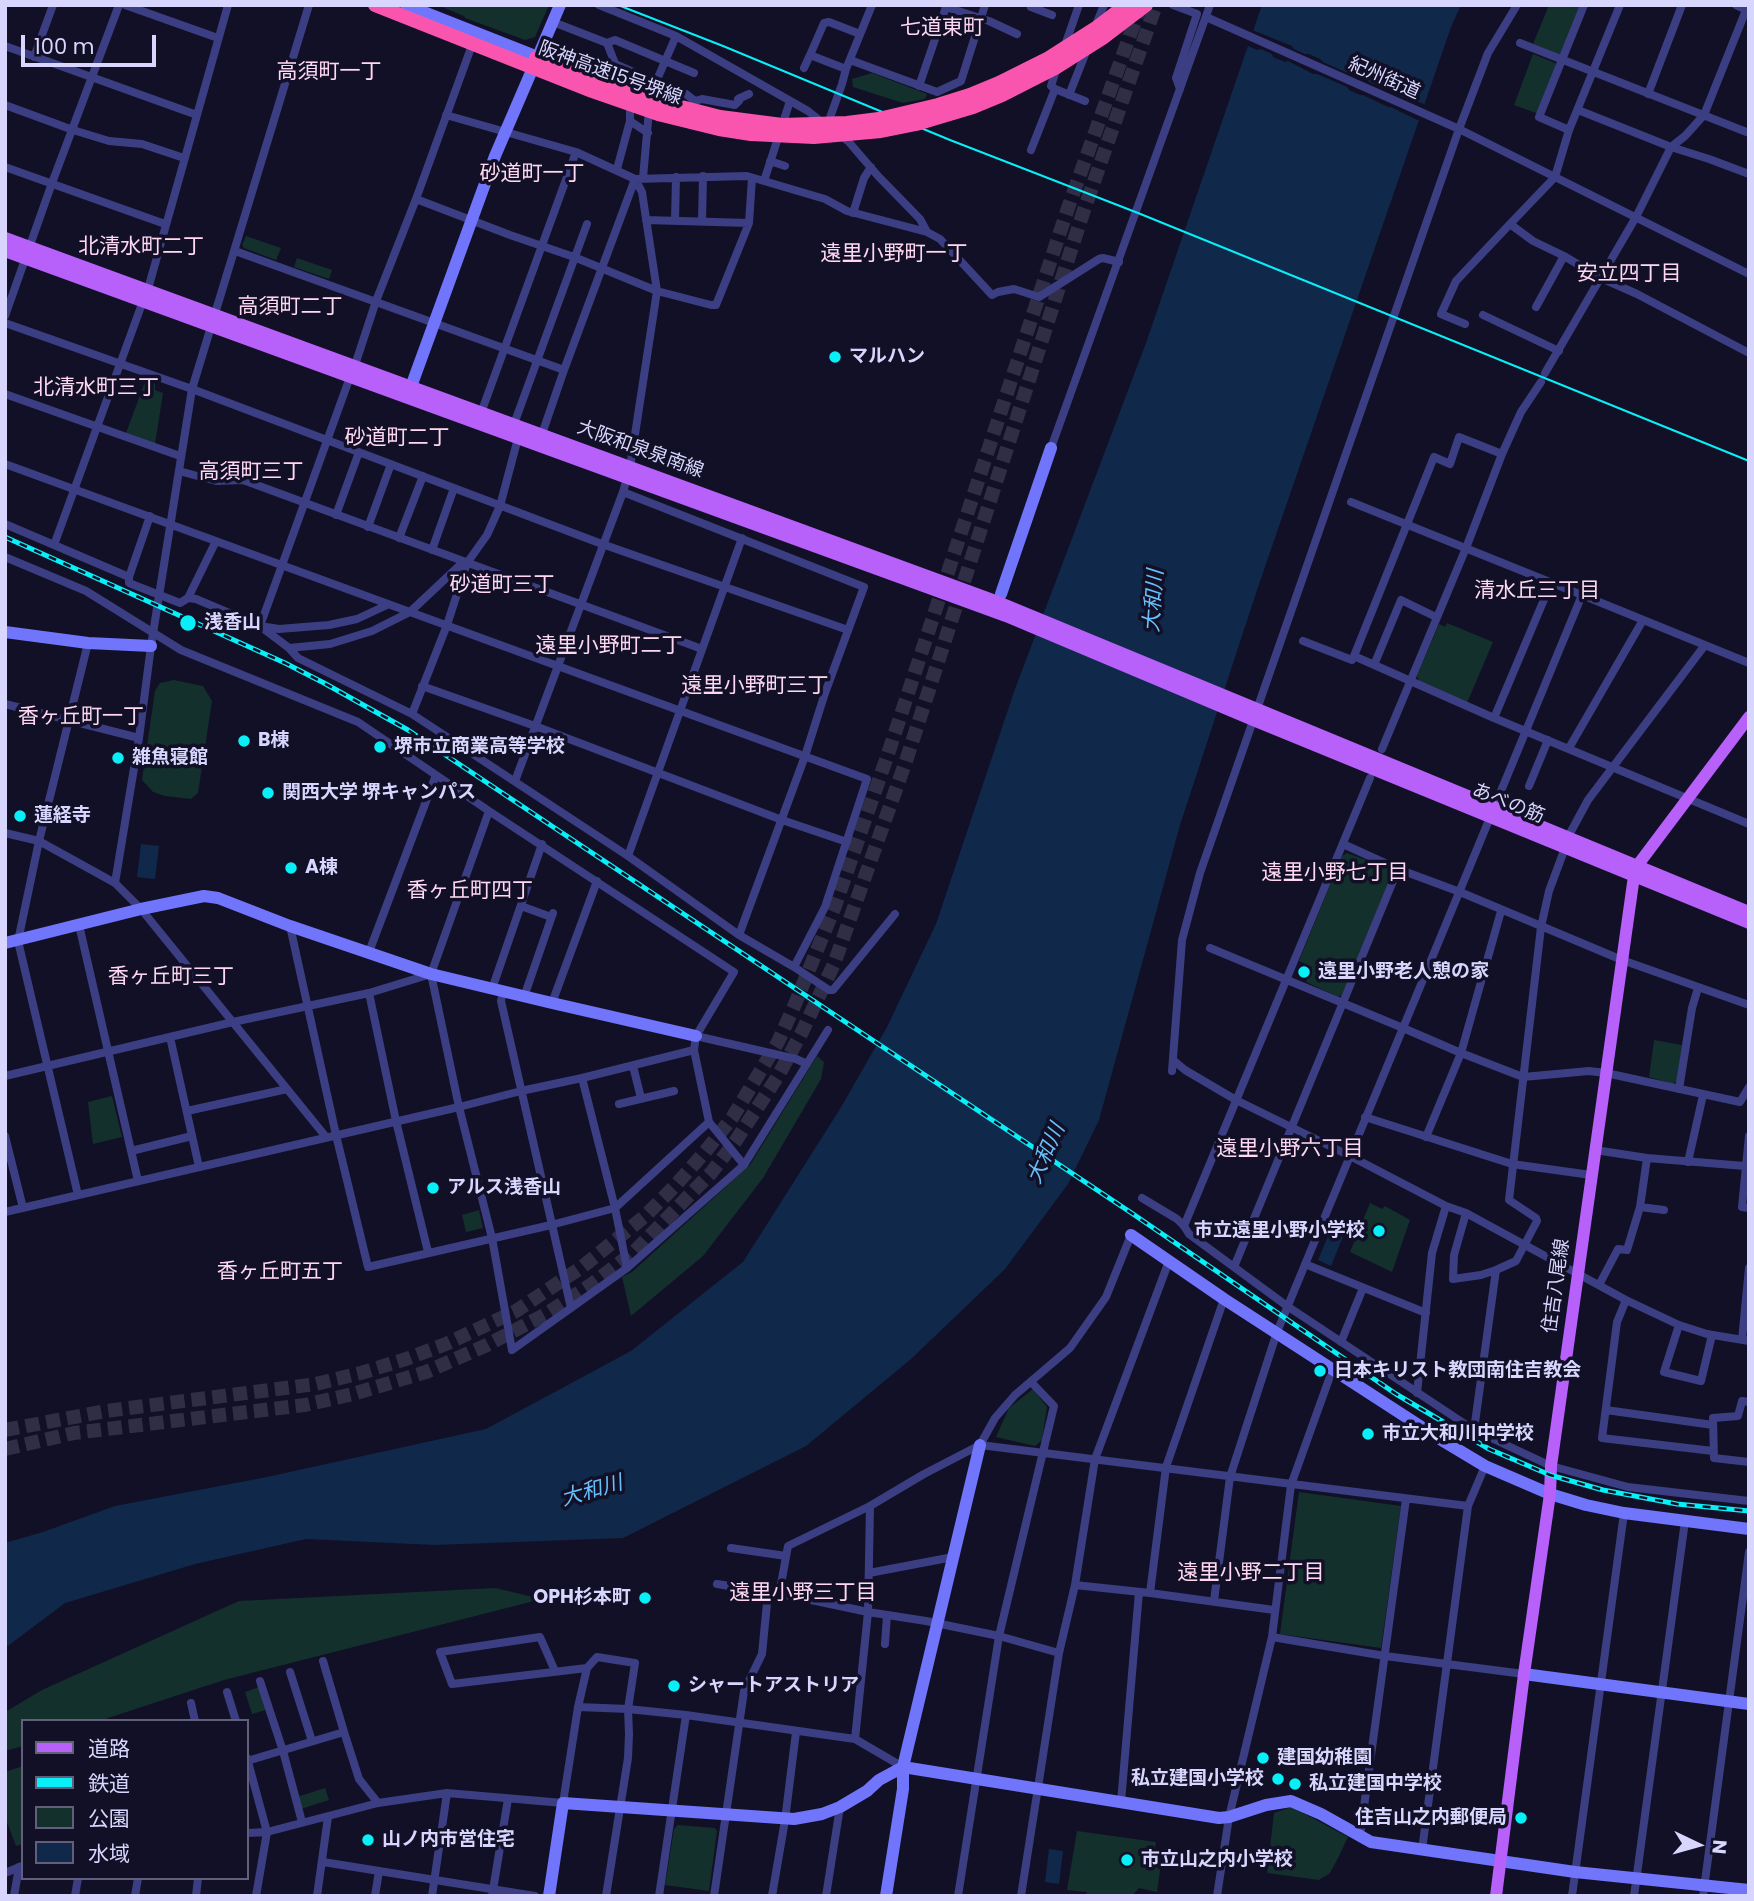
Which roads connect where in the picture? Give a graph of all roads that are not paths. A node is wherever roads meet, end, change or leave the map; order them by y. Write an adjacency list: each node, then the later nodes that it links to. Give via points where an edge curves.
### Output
1 (53, 5): 39 (street)
2 (118, 5): 48 (street)
3 (125, 5): 33 (street)
4 (228, 5): 33 (street)
5 (310, 5): 103 (street)
6 (373, 5): 15 (highway, 阪神高速15号堺線, bridge, via 657,114 751,134 814,137 881,131 973,107 1055,68); 36 (street)
7 (403, 5): 14 (highway, 阪神高速15号堺線, bridge, via 662,102 720,117 782,125 878,119 970,95 1049,58); 42 (street)
8 (560, 5): 29 (street)
9 (599, 5): 32 (street)
10 (872, 5): 30 (street)
11 (985, 5): 27 (street)
12 (1079, 5): 51 (street, via 1052,81)
13 (1104, 5): 54 (street)
14 (1126, 5)
15 (1146, 5)
16 (1173, 5): 25 (street)
17 (1210, 5): 28 (street)
18 (1517, 5): 65 (street, via 1488,53)
19 (1584, 5): 40 (street)
20 (1620, 5): 47 (street)
21 (1682, 5): 55 (street)
22 (1736, 5): 24 (street)
23 (1030, 9): 26 (street)
24 (1747, 9): 62 (street)
25 (1198, 10): 52 (street, via 1176,79)
26 (1052, 15)
27 (981, 18): 31 (street); 50 (street, via 961,81 937,92); 50 (street, via 946,7)
28 (1209, 19): 52 (street); 65 (street, 紀州街道)
29 (553, 22): 34 (street); 42 (street)
30 (860, 34): 38 (street, via 824,23); 44 (street)
31 (1017, 34)
32 (676, 36): 41 (street); 56 (street)
33 (218, 38): 60 (street)
34 (607, 43): 41 (street, via 615,40); 43 (street)
35 (1520, 43): 40 (street)
36 (472, 45): 42 (street); 61 (street)
37 (5, 46): 39 (street)
38 (810, 55): 44 (street); 45 (street)
39 (34, 57): 48 (street)
40 (1562, 60): 47 (street); 67 (street, via 1539,117)
41 (666, 61): 46 (street); 49 (street)
42 (535, 62): 68 (street)
43 (615, 64): 49 (street); 63 (street, via 630,99)
44 (848, 65): 50 (street); 64 (street)
45 (804, 68)
46 (694, 73)
47 (1594, 73): 55 (street); 59 (street)
48 (91, 78): 60 (street); 66 (street)
49 (657, 82): 53 (street, via 695,101 735,105); 69 (street, via 650,100)
50 (919, 86)
51 (1055, 89): 54 (street); 72 (street)
52 (1180, 89): 107 (street)
53 (749, 94)
54 (1069, 94): 57 (street)
55 (1648, 94): 62 (street)
56 (790, 101): 64 (street); 75 (street)
57 (1085, 101)
58 (5, 105): 66 (street)
59 (1578, 110): 67 (street); 71 (street)
60 (197, 115): 74 (street)
61 (446, 115): 68 (street); 88 (street)
62 (1704, 115): 70 (street); 71 (street)
63 (630, 121): 69 (street); 79 (street)
64 (827, 126): 78 (street)
65 (1456, 128): 81 (street, 紀州街道); 198 (street)
66 (72, 130): 74 (street); 87 (street)
67 (1569, 130): 81 (street)
68 (505, 132): 73 (street); 91 (street)
69 (648, 133): 84 (street)
70 (1749, 133)
71 (1671, 147): 80 (street); 90 (street)
72 (1031, 150)
73 (576, 152): 79 (street); 101 (street)
74 (184, 158): 97 (street)
75 (770, 161): 76 (street); 86 (street)
76 (785, 166)
77 (5, 167): 87 (street)
78 (871, 167): 89 (street); 99 (street)
79 (617, 169): 84 (street)
80 (1749, 174)
81 (1552, 175): 90 (street, 紀州街道); 96 (street)
82 (703, 176): 83 (street); 85 (street); 94 (street)
83 (676, 177): 84 (street); 93 (street)
84 (639, 178): 92 (street); 108 (street)
85 (752, 178): 86 (street); 95 (street)
86 (764, 181): 89 (street, via 825,199)
87 (52, 183): 97 (street); 104 (street)
88 (416, 199): 91 (street); 113 (street)
89 (853, 213): 99 (street)
90 (1636, 216): 109 (street, 紀州街道); 110 (street)
91 (471, 219): 101 (street); 119 (street)
92 (646, 219): 93 (street); 111 (street)
93 (675, 220): 94 (street)
94 (702, 221): 95 (street)
95 (749, 223): 111 (street, via 716,305)
96 (1510, 223): 105 (street); 120 (street, via 1456,281 1441,314)
97 (165, 224): 112 (street)
98 (587, 224): 106 (street)
99 (928, 232): 107 (street, via 992,295 1014,289 1041,298 1099,259)
100 (5, 238): 104 (main road, 大阪和泉泉南線)
101 (542, 246): 106 (street); 121 (street)
102 (5, 251): 104 (main road, 大阪和泉泉南線)
103 (235, 251): 113 (street); 117 (street)
104 (29, 253): 112 (main road, 大阪和泉泉南線); 116 (street)
105 (1564, 256): 110 (street); 114 (street)
106 (574, 257): 108 (street); 124 (street)
107 (1119, 262): 137 (street)
108 (601, 268): 111 (street); 126 (street)
109 (1749, 274)
110 (1601, 278): 122 (street); 123 (street)
111 (657, 291): 144 (street)
112 (145, 295): 117 (main road, 大阪和泉泉南線); 125 (street)
113 (376, 301): 119 (street); 127 (street)
114 (1536, 307)
115 (1483, 315): 122 (street)
116 (5, 316)
117 (214, 320): 127 (main road, 大阪和泉泉南線); 128 (street)
118 (5, 323): 125 (street)
119 (434, 323): 121 (street); 129 (street)
120 (1465, 324)
121 (505, 348): 124 (street); 131 (street)
122 (1559, 351): 139 (street, via 1521,412)
123 (1749, 353)
124 (537, 360): 126 (street); 132 (street)
125 (119, 362): 128 (street); 133 (street)
126 (564, 370): 134 (street)
127 (352, 371): 129 (main road, 大阪和泉泉南線); 136 (street)
128 (192, 389): 136 (street); 140 (street)
129 (409, 393): 131 (main road, 大阪和泉泉南線); 135 (main road, 大阪和泉泉南線)
130 (5, 394): 133 (street)
131 (481, 413): 132 (main road, 大阪和泉泉南線)
132 (514, 424): 134 (main road, 大阪和泉泉南線)
133 (97, 426): 140 (street); 147 (street)
134 (542, 434): 144 (main road, 大阪和泉泉南線)
135 (518, 438): 144 (main road, 大阪和泉泉南線); 151 (street)
136 (327, 440): 138 (street); 150 (street)
137 (1051, 448): 176 (street)
138 (359, 452): 142 (street); 152 (street)
139 (1502, 454): 155 (street, via 1459,437 1450,464 1434,457); 163 (street)
140 (180, 456): 143 (street)
141 (5, 464): 147 (street)
142 (391, 464): 145 (street); 157 (street)
143 (179, 471): 150 (street, via 216,481 243,480); 156 (street)
144 (628, 472): 148 (street); 176 (main road, 大阪和泉泉南線)
145 (423, 476): 146 (street); 158 (street)
146 (454, 488): 151 (street); 164 (street)
147 (74, 489): 153 (street); 162 (street)
148 (623, 492): 159 (street); 161 (street)
149 (1351, 502): 155 (street)
150 (304, 503): 152 (street); 167 (street)
151 (500, 506): 161 (street); 166 (street)
152 (336, 515): 157 (street)
153 (150, 516): 156 (street); 168 (street)
154 (5, 524): 162 (street)
155 (1407, 524): 163 (street); 190 (street)
156 (170, 525): 160 (street); 171 (street)
157 (368, 527): 158 (street)
158 (399, 538): 164 (street)
159 (742, 538): 170 (street); 182 (street, via 863,587)
160 (216, 541): 167 (street); 173 (street)
161 (602, 544): 170 (street); 174 (street)
162 (54, 545): 168 (street)
163 (1466, 548): 169 (street); 178 (street)
164 (432, 550): 166 (street)
165 (5, 557): 184 (street, via 86,591)
166 (467, 563): 174 (street); 177 (street); 180 (street)
167 (282, 565): 175 (street); 181 (street)
168 (129, 577): 171 (street, via 129,583)
169 (1551, 583): 172 (street); 201 (street)
170 (724, 588): 182 (street); 189 (street)
171 (159, 594): 173 (street, via 180,604); 184 (street)
172 (1582, 595): 179 (street); 204 (street)
173 (188, 598): 181 (street)
174 (581, 604): 189 (street); 193 (street)
175 (387, 605): 177 (street); 181 (street, via 329,625)
176 (1002, 606): 198 (main road, 大阪和泉泉南線)
177 (410, 612): 180 (street); 188 (street, via 372,632 330,644)
178 (1436, 617): 192 (street, via 1401,600); 194 (street)
179 (1643, 620): 187 (street); 207 (street)
180 (447, 625): 193 (street); 195 (street)
181 (260, 626): 188 (street)
182 (848, 630): 209 (street)
183 (5, 632): 186 (street)
184 (152, 639): 186 (street); 205 (street); 212 (street, via 358,722)
185 (1303, 640): 190 (street, via 1352,660)
186 (88, 643): 202 (street)
187 (1705, 645): 191 (street); 210 (street)
188 (289, 648): 199 (street, via 298,658)
189 (702, 649): 197 (street)
190 (1354, 656): 192 (street)
191 (1749, 663)
192 (1374, 665): 194 (street)
193 (556, 666): 197 (street); 203 (street)
194 (1410, 682): 201 (street); 208 (street)
195 (422, 686): 199 (street); 203 (street)
196 (5, 704): 202 (street)
197 (680, 710): 209 (street); 211 (street)
198 (1250, 712): 218 (main road, あべの筋); 266 (street, via 1185,929)
199 (412, 714): 214 (street)
200 (1749, 717): 216 (main road, 住吉八尾線)
201 (1494, 718): 204 (street)
202 (69, 719): 205 (street); 222 (street)
203 (535, 726): 211 (street); 214 (street)
204 (1526, 732): 206 (street); 218 (street)
205 (139, 738): 231 (street)
206 (1548, 740): 207 (street); 215 (street)
207 (1569, 748): 210 (street)
208 (1382, 749)
209 (805, 755): 219 (street); 223 (street, via 867,779)
210 (1613, 767): 216 (street); 224 (street, via 1588,800)
211 (657, 773): 219 (street); 227 (street)
212 (436, 775): 217 (street); 245 (street)
213 (1370, 778): 226 (street)
214 (514, 781): 227 (street)
215 (1529, 786)
216 (1688, 798): 220 (street); 229 (main road, 住吉八尾線)
217 (489, 811): 225 (street); 248 (street)
218 (1493, 813): 224 (main road, あべの筋); 232 (street)
219 (782, 820): 223 (street); 242 (street)
220 (1749, 824)
221 (5, 833): 222 (street)
222 (39, 841): 231 (street); 243 (street)
223 (847, 842): 247 (street, via 825,907)
224 (1567, 842): 229 (main road, あべの筋); 241 (street)
225 (542, 844): 230 (street); 233 (street)
226 (1343, 845): 228 (street); 249 (street)
227 (628, 856): 242 (street)
228 (1398, 869): 232 (street); 255 (street)
229 (1635, 871): 236 (main road, あべの筋); 238 (main road, あべの筋); 246 (main road, 住吉八尾線)
230 (597, 881): 254 (street); 261 (street, via 734,972)
231 (116, 883): 234 (street)
232 (1460, 892): 235 (street); 259 (street)
233 (521, 906): 251 (street); 253 (street, via 552,915)
234 (141, 909): 239 (street); 240 (street, via 204,896); 258 (street)
235 (1501, 911): 241 (street); 265 (street)
236 (1749, 912)
237 (895, 914): 247 (street, via 833,990)
238 (1749, 923)
239 (79, 925): 243 (street); 264 (street)
240 (290, 926): 245 (street); 257 (street)
241 (1541, 927): 246 (street); 273 (street)
242 (739, 936): 247 (street)
243 (12, 942): 268 (street)
244 (1210, 948): 249 (street)
245 (369, 952): 248 (street)
246 (1622, 960): 250 (street); 271 (main road, 住吉八尾線)
247 (794, 967)
248 (431, 974): 251 (street); 252 (street); 284 (street)
249 (1286, 979): 255 (street); 282 (street)
250 (1698, 988): 256 (street); 277 (street)
251 (497, 990): 253 (street); 278 (street)
252 (369, 993): 257 (street); 287 (street)
253 (524, 997): 254 (street)
254 (552, 1003): 261 (street)
255 (1343, 1003): 259 (street); 289 (street)
256 (1749, 1004)
257 (308, 1006): 258 (street); 290 (street)
258 (233, 1022): 262 (street); 276 (street)
259 (1403, 1028): 265 (street); 286 (street)
260 (828, 1030): 267 (street)
261 (696, 1035): 263 (street); 267 (street)
262 (170, 1037): 264 (street); 285 (street)
263 (694, 1051): 269 (street); 288 (street)
264 (108, 1052): 268 (street); 297 (street)
265 (1461, 1053): 273 (street); 295 (street)
266 (1173, 1060): 270 (street); 282 (street)
267 (807, 1064): 301 (street)
268 (48, 1066): 272 (street); 307 (street)
269 (633, 1066): 274 (street); 281 (street)
270 (1172, 1070)
271 (1606, 1073): 273 (street); 277 (street); 296 (main road, 住吉八尾線)
272 (5, 1076)
273 (1523, 1077): 302 (street)
274 (582, 1079): 278 (street); 312 (street)
275 (1749, 1087): 280 (street, via 1740,1102)
276 (287, 1089): 285 (street); 294 (street)
277 (1679, 1089): 280 (street)
278 (522, 1091): 284 (street); 317 (street)
279 (674, 1091): 281 (street)
280 (1703, 1095): 300 (street)
281 (641, 1098): 283 (street)
282 (1236, 1100): 289 (street); 318 (street)
283 (619, 1104)
284 (459, 1107): 287 (street); 320 (street)
285 (187, 1111): 292 (street)
286 (1366, 1117): 295 (street); 298 (street)
287 (396, 1121): 290 (street); 322 (street)
288 (709, 1122): 301 (street); 312 (street)
289 (1292, 1127): 298 (street); 325 (street)
290 (336, 1135): 294 (street); 322 (street, via 368,1267)
291 (5, 1136): 311 (street)
292 (192, 1136): 297 (street); 304 (street)
293 (1749, 1136): 303 (street)
294 (326, 1137): 304 (street)
295 (1426, 1137): 302 (street)
296 (1595, 1150): 299 (street); 305 (main road, 住吉八尾線)
297 (131, 1151): 306 (street)
298 (1350, 1156): 309 (street); 324 (street)
299 (1647, 1158): 300 (street); 310 (street)
300 (1688, 1163): 303 (street)
301 (744, 1164): 326 (street)
302 (1512, 1164): 305 (street); 321 (street, via 1509,1200 1537,1222)
303 (1745, 1166): 313 (street, via 1742,1208)
304 (200, 1167): 306 (street)
305 (1591, 1175): 329 (main road, 住吉八尾線)
306 (138, 1181): 307 (street)
307 (78, 1195): 311 (street)
308 (1142, 1198): 318 (street)
309 (1446, 1206): 316 (street); 336 (street, via 1432,1253)
310 (1640, 1207): 314 (street); 330 (street, via 1627,1250 1618,1249)
311 (23, 1208): 315 (street)
312 (615, 1208): 317 (street); 326 (street)
313 (1749, 1208)
314 (1664, 1210)
315 (5, 1212)
316 (1466, 1213): 321 (street); 328 (street, via 1454,1255 1453,1279)
317 (551, 1225): 320 (street); 335 (street)
318 (1184, 1226): 325 (street)
319 (1131, 1235): 323 (street); 343 (street, via 1106,1297 1070,1348)
320 (492, 1238): 322 (street); 335 (street, via 512,1350)
321 (1525, 1247): 328 (street, via 1516,1261); 329 (street)
322 (428, 1252)
323 (1169, 1261): 332 (street); 352 (street)
324 (1305, 1264): 331 (street); 334 (street)
325 (1234, 1267): 334 (street)
326 (627, 1268): 335 (street)
327 (1749, 1268): 340 (street)
328 (1496, 1270): 348 (street)
329 (1578, 1273): 330 (street); 355 (main road, 住吉八尾線)
330 (1599, 1285): 333 (street)
331 (1363, 1288): 336 (street); 341 (street)
332 (1224, 1298): 338 (street); 356 (street)
333 (1626, 1300): 337 (street); 346 (street, via 1617,1322)
334 (1287, 1306): 338 (street); 341 (street)
335 (571, 1308)
336 (1426, 1313): 344 (street)
337 (1679, 1325): 339 (street); 339 (street, via 1664,1372 1701,1381)
338 (1280, 1326): 342 (street); 357 (street)
339 (1712, 1335): 340 (street)
340 (1746, 1341)
341 (1340, 1342): 344 (street)
342 (1333, 1368): 354 (street); 358 (street)
343 (1031, 1382): 349 (street, via 995,1418); 351 (street, via 1054,1406)
344 (1417, 1394): 348 (street)
345 (1749, 1402): 347 (street, via 1742,1401 1738,1416 1713,1418)
346 (1606, 1410): 347 (street); 350 (street, via 1602,1438)
347 (1713, 1425): 350 (street)
348 (1474, 1430): 355 (street)
349 (980, 1445): 351 (street); 362 (street); 370 (street)
350 (1713, 1451): 353 (street, via 1714,1458)
351 (1043, 1453): 352 (street); 383 (street)
352 (1095, 1459): 356 (street); 373 (street)
353 (1749, 1462)
354 (1485, 1466): 359 (street); 363 (street)
355 (1551, 1466): 359 (main road, 住吉八尾線); 361 (street, via 1628,1487)
356 (1166, 1467): 357 (street); 376 (street)
357 (1230, 1477): 358 (street); 378 (street)
358 (1291, 1485): 360 (street); 379 (street)
359 (1550, 1494): 364 (street); 393 (main road, 住吉八尾線)
360 (1406, 1499): 363 (street); 387 (street)
361 (1749, 1501)
362 (870, 1506): 369 (street, via 788,1546); 371 (street)
363 (1468, 1506): 389 (street)
364 (1624, 1513): 365 (street); 395 (street)
365 (1685, 1521): 366 (street); 397 (street)
366 (1749, 1529)
367 (731, 1548): 369 (street)
368 (1749, 1552): 398 (street)
369 (786, 1556): 377 (street)
370 (953, 1557): 371 (street); 382 (street)
371 (869, 1573): 380 (street)
372 (716, 1584): 375 (street)
373 (1075, 1586): 374 (street); 386 (street)
374 (1139, 1592): 376 (street); 419 (street)
375 (768, 1593): 377 (street); 406 (street, via 762,1654 744,1691)
376 (1150, 1593): 378 (street)
377 (779, 1595): 380 (street)
378 (1214, 1601): 379 (street)
379 (1275, 1610): 384 (street)
380 (868, 1612): 381 (street); 409 (street)
381 (887, 1615): 382 (street); 385 (street)
382 (937, 1625): 383 (street); 414 (street)
383 (999, 1636): 386 (street); 415 (street)
384 (1272, 1637): 387 (street); 427 (street)
385 (885, 1644)
386 (1059, 1653): 416 (street)
387 (1385, 1656): 389 (street); 432 (street)
388 (323, 1661): 407 (street)
389 (1447, 1664): 393 (street); 433 (street)
390 (587, 1668): 391 (street); 401 (street); 402 (street, via 597,1657 635,1663)
391 (555, 1671): 391 (street, via 452,1684 440,1652 541,1637)
392 (290, 1672): 410 (street)
393 (1524, 1674): 395 (street); 434 (main road, 住吉八尾線)
394 (260, 1681): 411 (street)
395 (1600, 1685): 397 (street); 438 (street)
396 (227, 1692): 405 (street)
397 (1662, 1694): 398 (street); 440 (street)
398 (1730, 1702): 400 (street); 443 (street)
399 (191, 1703): 404 (street)
400 (1749, 1704)
401 (579, 1707): 402 (street); 421 (street)
402 (628, 1709): 403 (street); 422 (street, via 628,1758)
403 (686, 1715): 406 (street); 424 (street)
404 (195, 1719)
405 (235, 1719)
406 (741, 1723): 408 (street); 425 (street)
407 (344, 1732): 410 (street); 420 (street, via 359,1779)
408 (796, 1732): 409 (street); 428 (street)
409 (855, 1739): 414 (street)
410 (312, 1741): 411 (street)
411 (283, 1751): 412 (street); 429 (street)
412 (248, 1760)
413 (248, 1764): 430 (street)
414 (903, 1767): 415 (street); 423 (street); 457 (street)
415 (976, 1779): 416 (street); 458 (street)
416 (1039, 1789): 419 (street); 459 (street)
417 (447, 1793): 418 (street); 420 (street); 441 (street)
418 (508, 1798): 421 (street); 444 (street)
419 (1121, 1802): 427 (street)
420 (378, 1803): 426 (street)
421 (563, 1803): 422 (street); 451 (street)
422 (620, 1807): 424 (street); 452 (street)
423 (840, 1807): 428 (street); 456 (street)
424 (673, 1811): 425 (street); 453 (street)
425 (726, 1815): 428 (street); 454 (street)
426 (328, 1817): 429 (street); 435 (street)
427 (1229, 1817): 432 (street, via 1291,1801); 460 (street)
428 (785, 1820): 455 (street)
429 (302, 1822): 430 (street)
430 (267, 1832): 431 (street); 446 (street)
431 (248, 1833)
432 (1360, 1836): 433 (street)
433 (1422, 1850): 434 (street)
434 (1501, 1861): 438 (street); 461 (main road, 住吉八尾線)
435 (323, 1862): 437 (street); 447 (street)
436 (21, 1866): 439 (street); 445 (street)
437 (379, 1871): 441 (street); 448 (street)
438 (1575, 1872): 440 (street); 462 (street)
439 (5, 1873)
440 (1636, 1879): 443 (street); 463 (street)
441 (434, 1880): 444 (street); 449 (street)
442 (1749, 1890): 443 (street)
443 (1704, 1891)
444 (493, 1892): 450 (street)
445 (15, 1896)
446 (256, 1896)
447 (317, 1896)
448 (375, 1896)
449 (432, 1896)
450 (535, 1896)
451 (549, 1896)
452 (606, 1896)
453 (659, 1896)
454 (714, 1896)
455 (772, 1896)
456 (826, 1896)
457 (886, 1896)
458 (958, 1896)
459 (1021, 1896)
460 (1217, 1896)
461 (1496, 1896)
462 (1572, 1896)
463 (1634, 1896)

